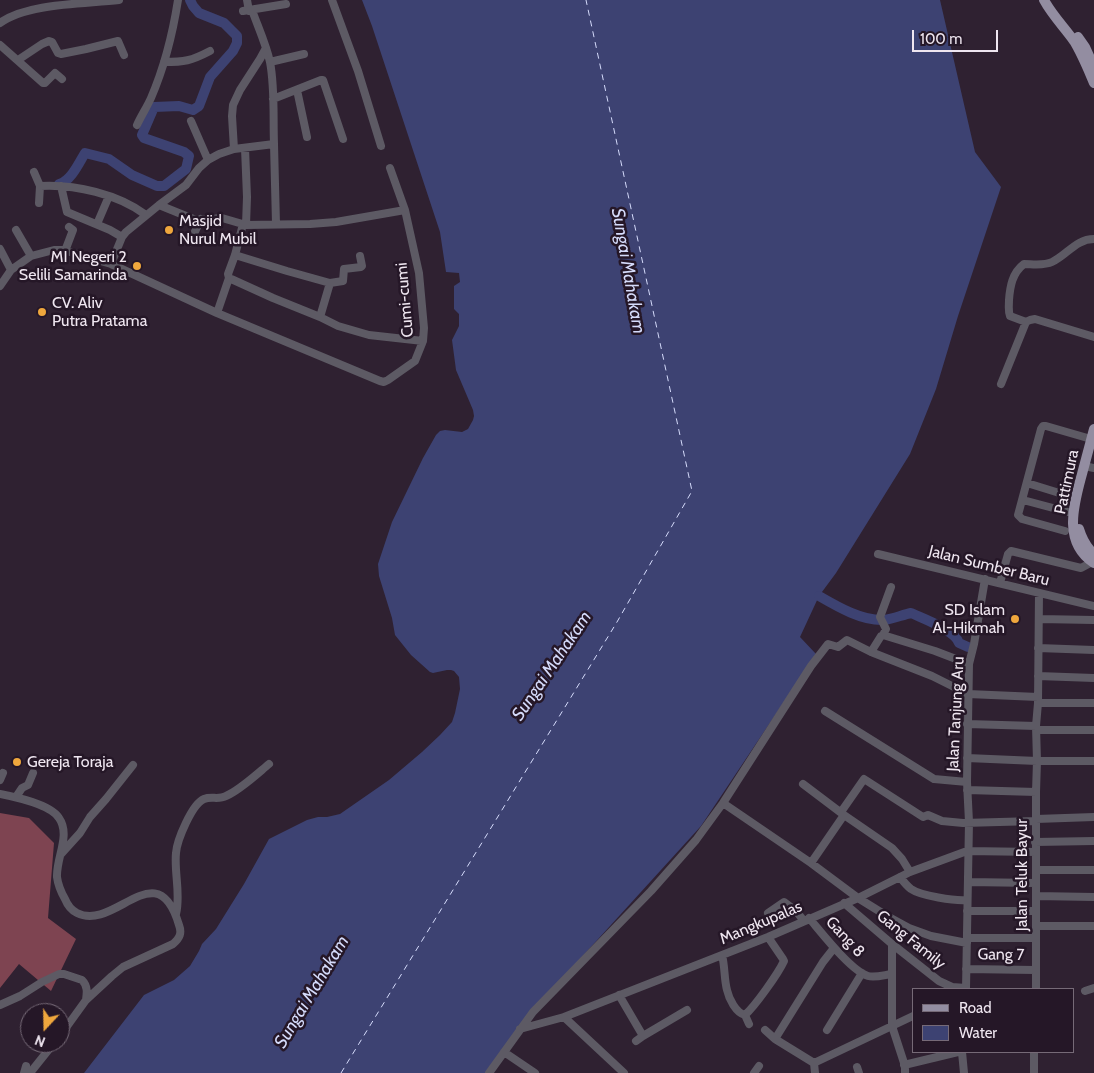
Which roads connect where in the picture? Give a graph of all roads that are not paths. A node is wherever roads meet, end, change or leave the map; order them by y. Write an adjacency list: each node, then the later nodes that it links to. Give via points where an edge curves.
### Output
1 (119, 0): 8 (street)
2 (178, 0): 19 (street)
3 (247, 0): 10 (street)
4 (332, 0): 30 (street)
5 (1044, 0): 22 (main road, via 1074,42)
6 (1051, 0): 18 (main road)
7 (273, 3): 9 (street); 10 (street)
8 (38, 4): 11 (street)
9 (286, 4)
10 (248, 11): 13 (street)
11 (0, 22)
12 (0, 45): 17 (street)
13 (266, 48): 20 (street); 32 (street, via 233,105)
14 (210, 51): 19 (street, via 184,62)
15 (304, 54): 20 (street)
16 (124, 55): 17 (street, via 118,41 61,54 49,41)
17 (18, 60): 21 (street, via 44,83 56,73)
18 (1093, 60)
19 (164, 62): 26 (street)
20 (270, 62): 24 (street)
21 (62, 79)
22 (1094, 83)
23 (297, 90): 24 (street); 27 (street); 28 (street, via 323,80)
24 (273, 99): 29 (street)
25 (191, 121): 33 (street)
26 (137, 125)
27 (307, 137)
28 (343, 139)
29 (274, 144): 31 (street); 46 (street)
30 (382, 146)
31 (245, 148): 32 (street); 45 (street)
32 (234, 149): 33 (street)
33 (208, 160): 40 (street, via 186,185)
34 (390, 168): 41 (street, Cumi-cumi)
35 (34, 172): 36 (street)
36 (40, 186): 37 (street); 39 (street)
37 (61, 186): 38 (street); 44 (street, via 67,212)
38 (110, 196): 42 (street, via 127,202); 44 (street)
39 (39, 203)
40 (159, 205): 42 (street); 43 (street)
41 (405, 210): 46 (street, via 336,222); 66 (street, Cumi-cumi, via 419,273)
42 (146, 215): 49 (street)
43 (201, 219): 45 (street, via 222,218); 51 (street)
44 (97, 224): 49 (street)
45 (245, 224): 46 (street); 54 (street)
46 (276, 224)
47 (69, 227): 53 (street, via 73,230)
48 (16, 230): 55 (street)
49 (122, 237): 57 (street)
50 (1094, 239): 64 (street, via 1082,241 1048,263 1020,267 1010,286 1008,312 1010,316)
51 (190, 242)
52 (0, 249): 58 (street)
53 (65, 250): 55 (street, Cumi-cumi); 57 (street, Cumi-cumi)
54 (235, 254): 59 (street); 60 (street)
55 (31, 256): 58 (street, Cumi-cumi)
56 (360, 256): 60 (street, via 361,267 344,269 343,282)
57 (111, 264): 62 (street, Cumi-cumi)
58 (11, 270): 61 (street, Cumi-cumi)
59 (229, 278): 62 (street); 63 (street)
60 (330, 283): 63 (street)
61 (0, 286)
62 (216, 313): 66 (street, Cumi-cumi, via 384,382 415,361)
63 (320, 317): 66 (street, via 369,335)
64 (1026, 322): 65 (street, via 1035,319); 67 (street)
65 (1094, 337)
66 (423, 342)
67 (1001, 384)
68 (1093, 434): 69 (main road, Pattimura); 71 (street, via 1043,426)
69 (1092, 451): 70 (main road, Pattimura); 77 (main road, Pattimura, via 1075,498 1073,520 1078,546)
70 (1092, 468): 77 (main road, Pattimura, via 1081,499 1078,522)
71 (1027, 483): 72 (street); 73 (street)
72 (1069, 496)
73 (1023, 500): 74 (street); 75 (street, via 1018,514 1020,518)
74 (1068, 512)
75 (1065, 531)
76 (878, 554): 78 (street, Jalan Sumber Baru)
77 (1094, 560): 79 (street, via 1080,568 1011,552)
78 (985, 579): 79 (street, Jalan Sumber Baru); 89 (street, Jalan Tanjung Aru)
79 (1000, 583): 81 (street, Jalan Sumber Baru)
80 (891, 587): 85 (street, via 880,618 886,629)
81 (1039, 593): 82 (street, Jalan Sumber Baru); 83 (street, Jalan Teluk Bayur)
82 (1094, 606)
83 (1039, 619): 84 (street); 86 (street, Jalan Teluk Bayur)
84 (1094, 620)
85 (883, 635): 88 (street); 89 (street)
86 (1038, 648): 87 (street); 90 (street, Jalan Teluk Bayur)
87 (1094, 650)
88 (871, 652): 92 (street); 110 (street, via 850,640 845,640 838,647 828,644)
89 (969, 664): 92 (street, Jalan Tanjung Aru)
90 (1038, 676): 91 (street); 93 (street, Jalan Teluk Bayur)
91 (1094, 678)
92 (968, 694): 93 (street); 96 (street, Jalan Tanjung Aru)
93 (1038, 700): 94 (street); 97 (street, Jalan Teluk Bayur)
94 (1094, 703)
95 (825, 711): 106 (street, via 934,779)
96 (968, 724): 97 (street); 99 (street, Jalan Tanjung Aru)
97 (1037, 728): 98 (street); 100 (street, Jalan Teluk Bayur)
98 (1094, 730)
99 (967, 758): 100 (street); 106 (street, Jalan Tanjung Aru)
100 (1037, 761): 101 (street); 107 (street, Jalan Teluk Bayur)
101 (1094, 761)
102 (269, 764): 135 (street, via 225,797 201,800 194,809 183,828 176,854)
103 (133, 765): 119 (street)
104 (33, 773): 109 (street, via 28,785)
105 (803, 784): 111 (street)
106 (967, 786): 107 (street); 114 (street, Jalan Tanjung Aru)
107 (1036, 792): 113 (street, Jalan Teluk Bayur)
108 (0, 794): 109 (street)
109 (16, 798): 119 (street, via 44,807 59,818 63,826)
110 (723, 803): 120 (street); 164 (street, via 652,891 538,1006)
111 (843, 814): 114 (street, via 864,779 922,817 928,815 942,822); 120 (street); 123 (street, via 892,848)
112 (1094, 817): 113 (street)
113 (1036, 820): 114 (street); 116 (street, Jalan Teluk Bayur)
114 (969, 822): 117 (street, Jalan Tanjung Aru)
115 (1094, 841): 116 (street)
116 (1035, 842): 118 (street, Jalan Teluk Bayur)
117 (967, 851): 118 (street); 123 (street, Mangkupalas); 125 (street, Jalan Tanjung Aru)
118 (1036, 852): 121 (street, Jalan Teluk Bayur)
119 (61, 854): 135 (street, via 57,877 59,886 75,912 84,916 101,915 142,894 154,893 165,899)
120 (811, 863): 129 (street)
121 (1036, 870): 122 (street); 126 (street, Jalan Teluk Bayur)
122 (1094, 870)
123 (910, 872): 124 (street, Mangkupalas)
124 (900, 877): 129 (street, Mangkupalas); 130 (street, via 919,893)
125 (968, 882): 126 (street); 130 (street, Jalan Tanjung Aru)
126 (1035, 883): 127 (street, Jalan Teluk Bayur)
127 (1036, 896): 128 (street); 132 (street, Jalan Teluk Bayur)
128 (1094, 896)
129 (858, 898): 131 (street, Mangkupalas); 141 (street, via 909,928 931,936)
130 (967, 900): 133 (street, Jalan Tanjung Aru)
131 (844, 903): 136 (street, Mangkupalas); 142 (street, Gang Family)
132 (1036, 910): 133 (street); 137 (street, Jalan Teluk Bayur)
133 (967, 911): 141 (street, Jalan Tanjung Aru)
134 (768, 913): 136 (street, Gang 8, via 786,902)
135 (176, 914): 155 (street, via 181,930 178,940 124,967)
136 (807, 919): 139 (street, Mangkupalas); 143 (street, Gang 8)
137 (1036, 926): 138 (street); 140 (street, Jalan Teluk Bayur)
138 (1094, 926)
139 (768, 937): 144 (street, Mangkupalas); 158 (street, via 783,964)
140 (1036, 938): 141 (street); 146 (street, Jalan Teluk Bayur)
141 (967, 940): 145 (street, Jalan Tanjung Aru)
142 (892, 944): 148 (street); 149 (street, Gang Family, via 939,981)
143 (834, 948): 147 (street, Gang 8); 168 (street)
144 (722, 955): 154 (street, Mangkupalas); 158 (street, via 727,991 739,1012)
145 (966, 969): 146 (street, Gang 7); 150 (street, Jalan Tanjung Aru)
146 (1035, 970): 151 (street, Jalan Teluk Bayur)
147 (862, 973): 148 (street, Gang 8, via 870,976); 166 (street)
148 (891, 974): 163 (street)
149 (959, 988)
150 (966, 988)
151 (1036, 988)
152 (1094, 988): 153 (street)
153 (1085, 991)
154 (620, 995): 160 (street, Mangkupalas); 167 (street)
155 (86, 1000): 156 (street, via 85,982 62,974); 161 (street)
156 (0, 1005)
157 (687, 1010): 167 (street)
158 (745, 1015): 162 (street)
159 (912, 1016): 163 (street)
160 (564, 1017): 164 (street, Mangkupalas); 180 (street)
161 (70, 1022)
162 (749, 1024)
163 (892, 1026): 175 (street); 176 (street)
164 (520, 1029): 170 (street)
165 (765, 1030): 168 (street)
166 (827, 1030)
167 (644, 1036): 169 (street)
168 (775, 1039): 175 (street)
169 (636, 1042)
170 (504, 1052): 178 (street); 179 (street)
171 (44, 1053): 177 (street)
172 (955, 1053): 176 (street)
173 (962, 1053): 182 (street)
174 (1034, 1053): 183 (street)
175 (814, 1063): 181 (street)
176 (904, 1069)
177 (26, 1071)
178 (491, 1072)
179 (535, 1073)
180 (624, 1073)
181 (815, 1073)
182 (964, 1073)
183 (1034, 1073)

